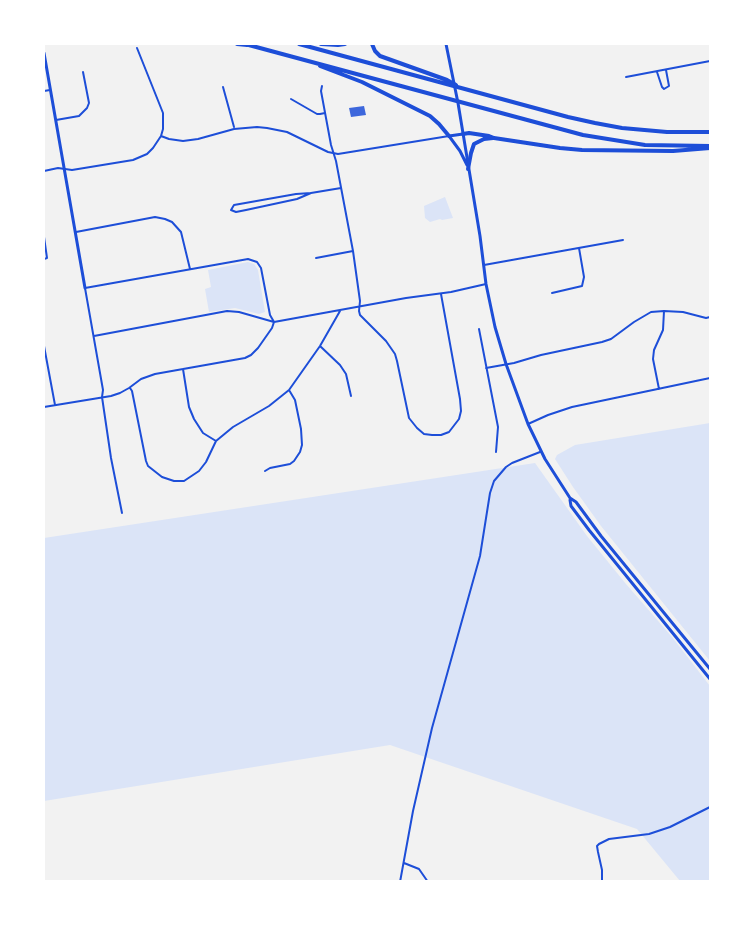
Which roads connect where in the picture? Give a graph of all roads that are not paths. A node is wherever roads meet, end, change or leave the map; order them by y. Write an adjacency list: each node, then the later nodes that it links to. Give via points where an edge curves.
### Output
1 (237, 44): 8 (highway)
2 (245, 44): 8 (highway)
3 (299, 44): 17 (highway)
4 (321, 44): 5 (highway)
5 (345, 44)
6 (372, 44): 17 (highway, via 380,56)
7 (446, 44): 27 (main road)
8 (254, 46): 11 (highway)
9 (136, 48): 28 (street, via 163,113)
10 (44, 53): 20 (main road)
11 (308, 61): 29 (highway, via 362,82 430,117); 31 (highway, via 603,139)
12 (711, 61): 13 (street)
13 (666, 70): 15 (street); 15 (street, via 669,86 664,88)
14 (83, 72): 24 (street, via 87,108 79,116)
15 (657, 72): 16 (street)
16 (626, 77)
17 (447, 82): 26 (highway, via 568,117 622,128)
18 (322, 86): 23 (street)
19 (223, 87): 25 (street)
20 (50, 90): 21 (street); 24 (main road)
21 (44, 91)
22 (291, 99): 23 (street, via 317,114)
23 (325, 113): 32 (street)
24 (56, 120): 33 (main road)
25 (234, 129): 28 (street, via 183,141); 32 (street, via 276,129)
26 (711, 132)
27 (462, 134): 29 (main road); 30 (highway); 34 (main road)
28 (161, 136): 33 (street, via 140,158)
29 (449, 136): 32 (street); 34 (main road)
30 (494, 138): 31 (highway, via 582,150 673,151); 34 (highway, via 474,144)
31 (711, 147)
32 (333, 153): 36 (street)
33 (64, 169): 35 (street); 38 (main road)
34 (468, 169): 47 (main road)
35 (44, 171)
36 (341, 188): 37 (street); 43 (street)
37 (311, 193): 37 (street, via 234,205 231,210 236,212)
38 (75, 232): 48 (street, via 155,217 165,219 180,232); 50 (main road)
39 (44, 237): 46 (street)
40 (623, 240): 42 (street)
41 (710, 245): 44 (street)
42 (579, 248): 47 (street); 51 (street, via 582,286)
43 (353, 251): 45 (street); 53 (street)
44 (711, 254)
45 (316, 258)
46 (44, 259)
47 (484, 264): 49 (main road)
48 (190, 269): 50 (street); 57 (street, via 248,259 257,262)
49 (486, 284): 52 (street); 62 (main road)
50 (85, 288): 59 (street)
51 (552, 293)
52 (441, 294): 53 (street); 53 (street, via 461,411 455,426 441,435 424,434 409,418 395,354 362,317)
53 (359, 307): 54 (street)
54 (340, 311): 57 (street); 61 (street)
55 (664, 311): 56 (street); 62 (street, via 651,312 611,339); 67 (street, via 663,330 653,359)
56 (711, 317)
57 (274, 322): 59 (street, via 227,311); 64 (street, via 251,355)
58 (479, 329): 63 (street)
59 (94, 336): 70 (street)
60 (44, 346): 71 (street)
61 (320, 346): 68 (street); 69 (street, via 346,374)
62 (506, 364): 63 (street); 73 (main road)
63 (486, 368): 75 (street, via 498,427)
64 (183, 369): 66 (street, via 149,376); 74 (street, via 194,419 203,433)
65 (711, 378): 67 (street)
66 (129, 388): 70 (street); 74 (street, via 146,461 162,477 174,481 190,478 200,471)
67 (659, 389): 73 (street, via 572,407)
68 (289, 390): 74 (street); 77 (street, via 301,429 300,452 290,464)
69 (351, 396)
70 (102, 397): 71 (street); 79 (street)
71 (55, 405): 72 (street)
72 (44, 407)
73 (528, 424): 76 (main road)
74 (216, 441)
75 (496, 452)
76 (541, 452): 78 (main road); 83 (street, via 506,467 490,493 480,556 434,718)
77 (265, 471)
78 (570, 498): 80 (main road); 81 (main road, via 589,530)
79 (122, 513)
80 (711, 669)
81 (711, 679)
82 (711, 807): 86 (street, via 649,834 599,844)
83 (404, 863): 84 (street); 85 (street, via 419,869)
84 (399, 882)
85 (428, 882)
86 (602, 882)

